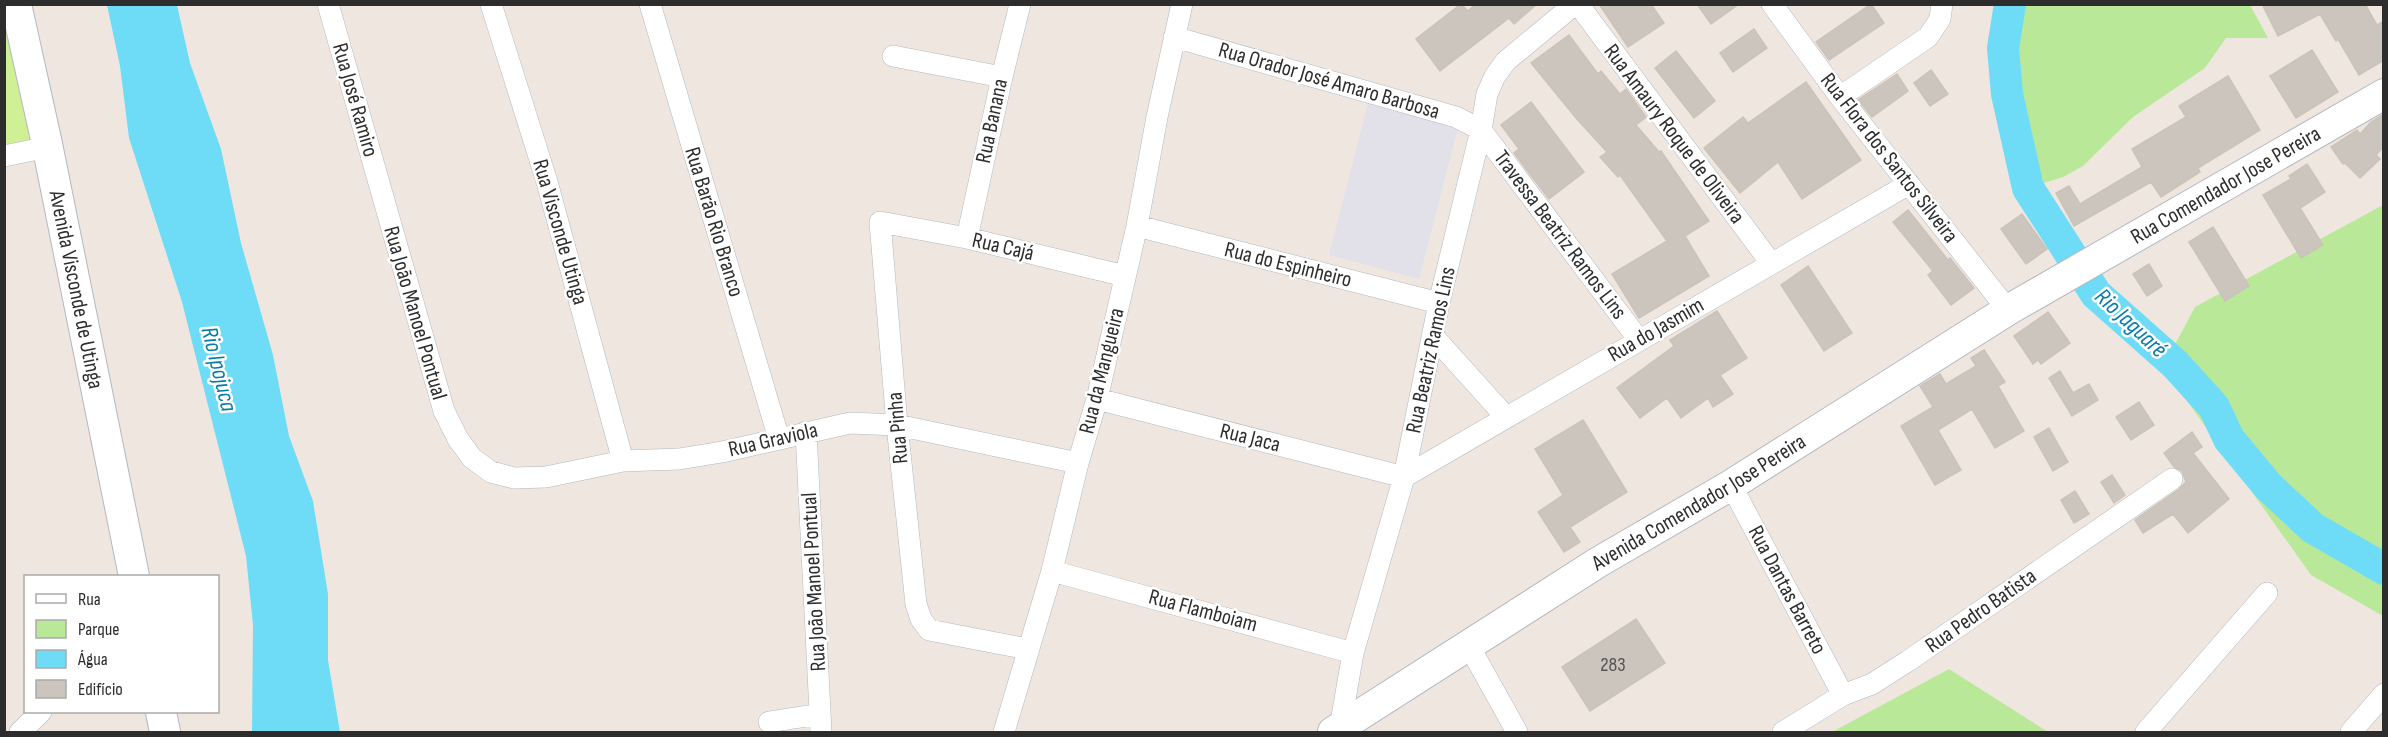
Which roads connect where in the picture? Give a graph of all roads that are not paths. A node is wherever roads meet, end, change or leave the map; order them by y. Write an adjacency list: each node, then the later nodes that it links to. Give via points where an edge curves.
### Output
1 (16, 4): 16 (street, Avenida Visconde de Utinga)
2 (328, 4): 19 (street, Rua José Ramiro)
3 (491, 4): 36 (street, Rua Visconde Utinga, via 547,182)
4 (650, 4): 34 (street, Rua Barão Rio Branco)
5 (1020, 4): 12 (street, Rua Banana)
6 (1182, 4): 10 (street, Rua da Mangueira)
7 (1576, 4): 15 (street, Rua Beatriz Ramos Lins, via 1506,61 1487,94); 23 (street, Rua Amaury Roque de Oliveira)
8 (1772, 4): 14 (street, Rua Flora dos Santos Silveira)
9 (1942, 4): 14 (street, via 1940,19 1928,37)
10 (1174, 37): 15 (street, Rua Orador José Amaro Barbosa, via 1456,117); 21 (street, Rua da Mangueira)
11 (893, 56): 12 (street)
12 (1002, 77): 22 (street, Rua Banana)
13 (2384, 94): 24 (street, Rua Comendador Jose Pereira)
14 (1840, 97): 18 (street, Rua Flora dos Santos Silveira)
15 (1481, 130): 26 (street, Rua Beatriz Ramos Lins); 29 (street, Travessa Beatriz Ramos Lins)
16 (48, 147): 17 (street); 42 (street, Avenida Visconde de Utinga)
17 (4, 156)
18 (1909, 184): 23 (street, Rua do Jasmim); 27 (street, Rua Flora dos Santos Silveira)
19 (382, 196): 35 (street, Rua João Manoel Pontual, via 444,411)
20 (880, 222): 22 (street, Rua Cajá); 32 (street, Rua Pinha)
21 (1137, 226): 25 (street, Rua da Mangueira); 26 (street, Rua do Espinheiro)
22 (967, 238): 25 (street, Rua Cajá)
23 (1771, 263): 29 (street, Rua do Jasmim)
24 (2080, 270): 27 (street, Avenida Comendador Jose Pereira)
25 (1125, 276): 30 (street, Rua da Mangueira)
26 (1439, 303): 28 (street, Rua Beatriz Ramos Lins)
27 (2008, 310): 40 (street, Avenida Comendador Jose Pereira)
28 (1434, 337): 31 (street); 38 (street, Rua Beatriz Ramos Lins)
29 (1639, 340): 31 (street, Rua do Jasmim)
30 (1097, 399): 37 (street, Rua da Mangueira); 38 (street, Rua Jaca)
31 (1506, 417): 38 (street, Rua do Jasmim)
32 (897, 425): 33 (street, Rua Graviola, via 850,423); 37 (street, Rua Graviola); 45 (street, Rua Pinha, via 916,604 921,619 930,630)
33 (806, 432): 34 (street, Rua Graviola); 52 (street, Rua João Manoel Pontual)
34 (779, 439): 36 (street, Rua Graviola, via 680,459)
35 (472, 458): 36 (street, Rua Graviola, via 491,472 514,478 546,477)
36 (622, 461)
37 (1078, 463): 41 (street, Rua da Mangueira)
38 (1404, 477): 46 (street, Rua Beatriz Ramos Lins)
39 (2172, 479): 48 (street, Rua Pedro Batista, via 1908,661 1872,684)
40 (1731, 485): 44 (street, Avenida Comendador Jose Pereira, via 1598,563); 48 (street, Rua Dantas Barreto)
41 (1052, 571): 45 (street, Rua da Mangueira); 46 (street, Rua Flamboiam)
42 (134, 575)
43 (2267, 593): 59 (street)
44 (1469, 646): 53 (street, Avenida Comendador Jose Pereira); 57 (street)
45 (1028, 649): 56 (street, Rua da Mangueira)
46 (1353, 653): 53 (street, Rua Beatriz Ramos Lins)
47 (2384, 694): 60 (street)
48 (1843, 695): 58 (street, Rua Pedro Batista)
49 (39, 713): 54 (street)
50 (161, 713): 55 (street)
51 (769, 723): 52 (street)
52 (821, 723)
53 (1336, 730)
54 (20, 732)
55 (165, 732)
56 (1004, 732)
57 (1517, 732)
58 (1783, 732)
59 (2146, 732)
60 (2351, 732)

